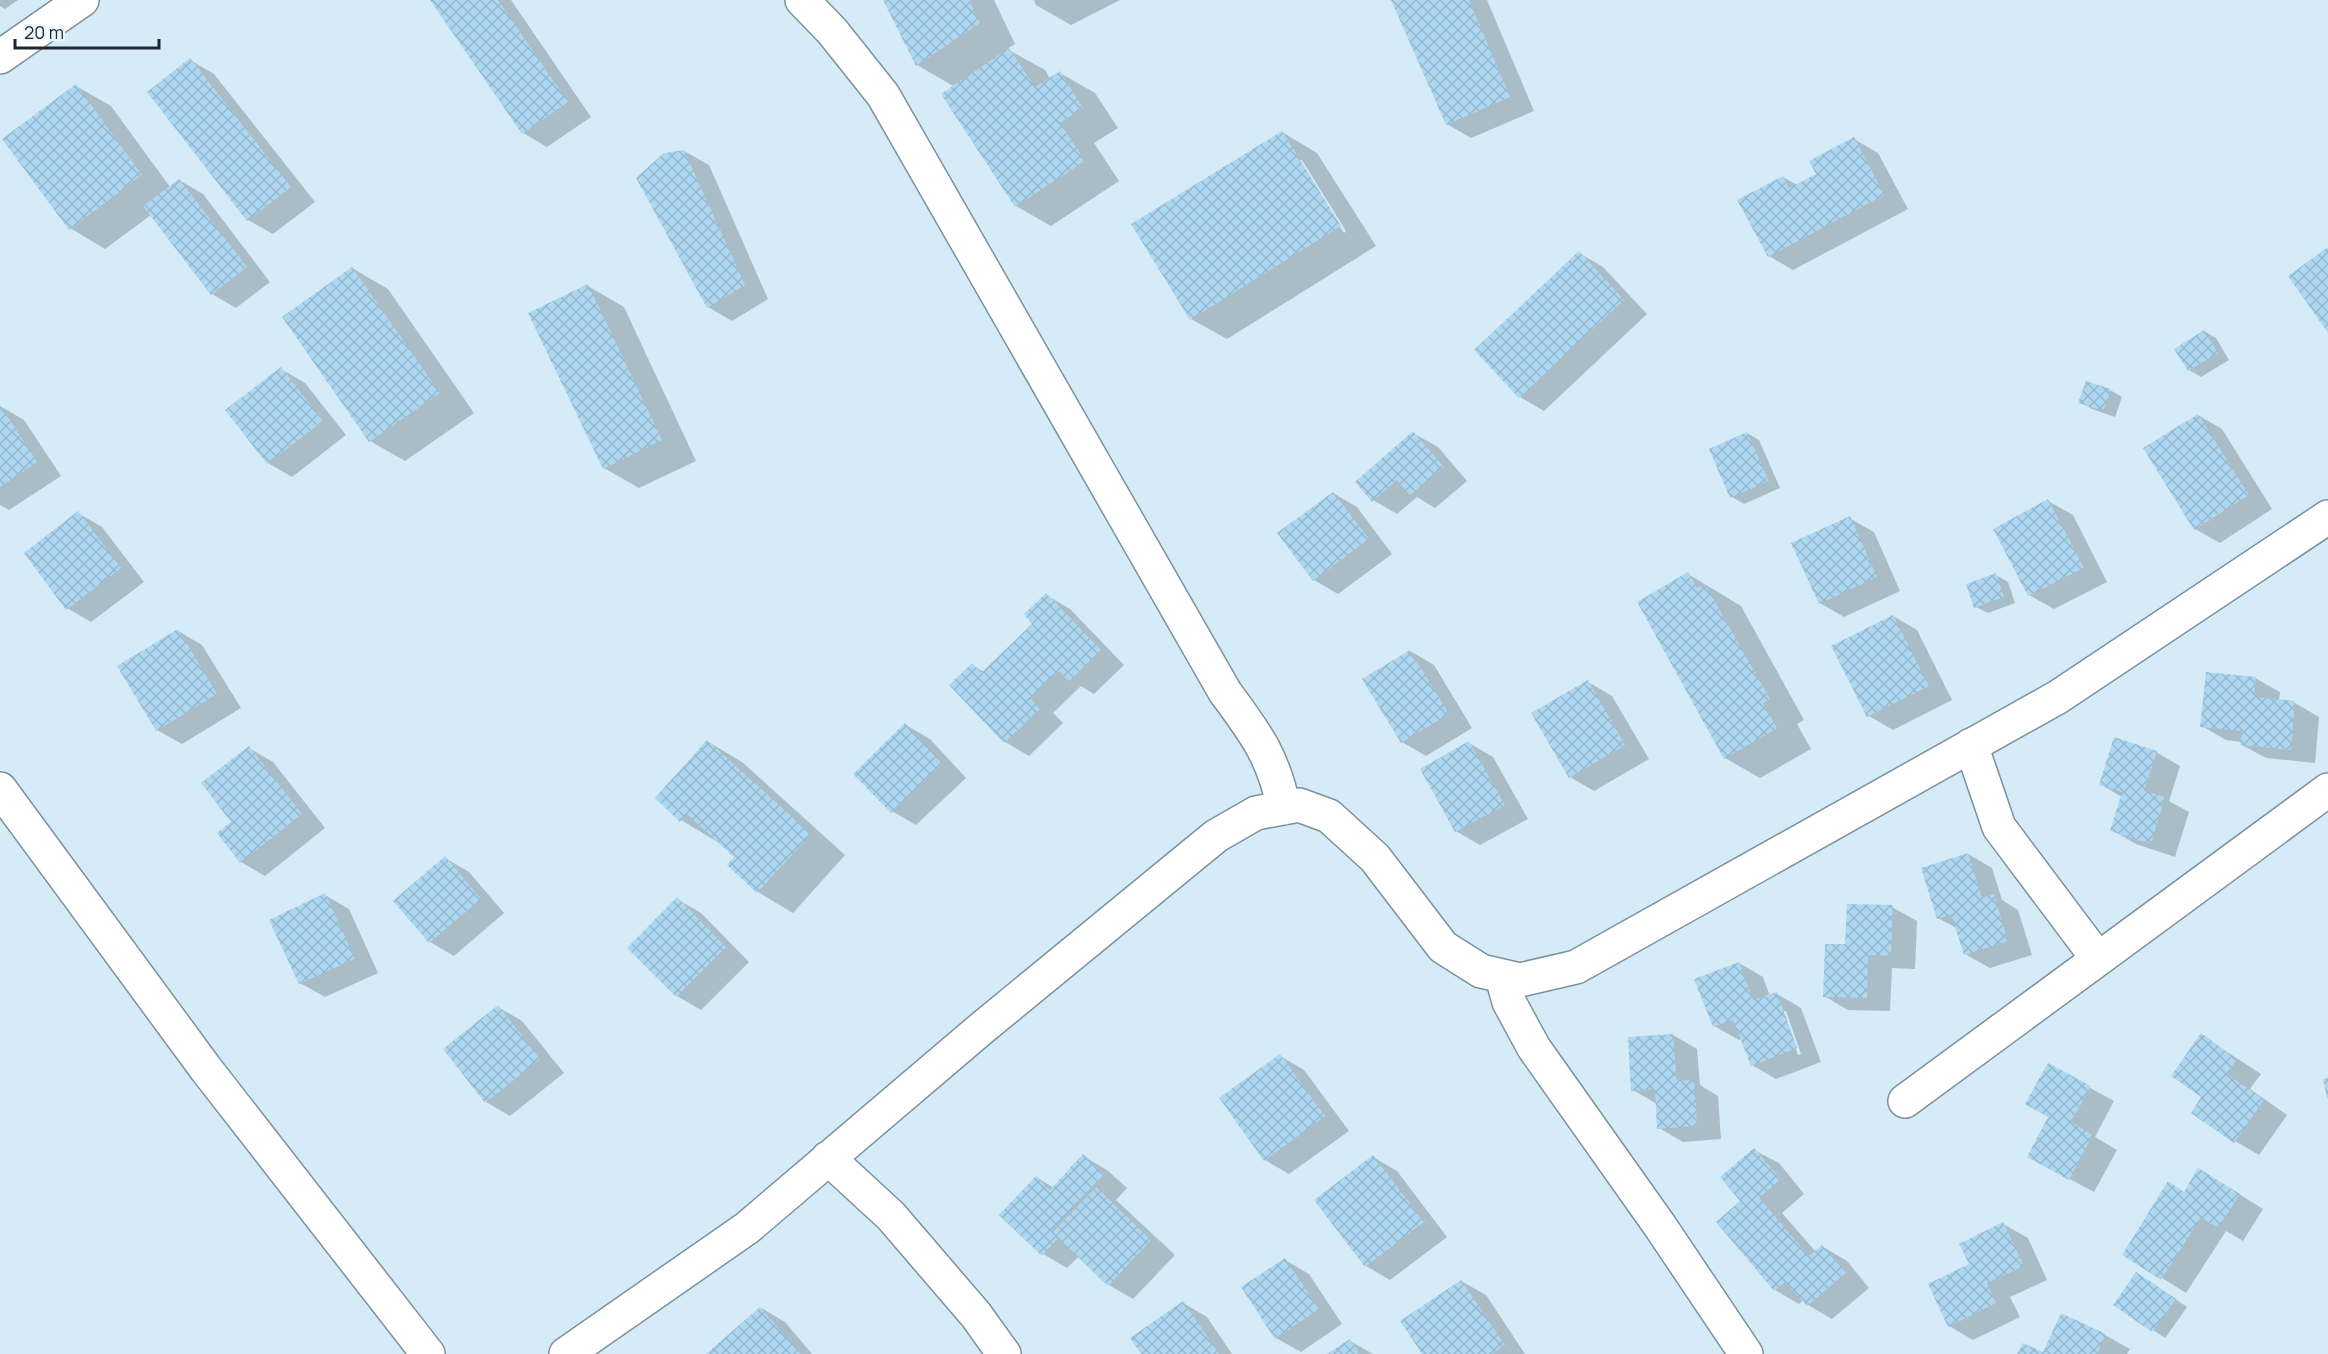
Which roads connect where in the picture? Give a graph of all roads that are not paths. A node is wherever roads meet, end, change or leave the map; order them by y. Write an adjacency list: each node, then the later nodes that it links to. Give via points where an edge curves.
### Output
1 (82, 0): 3 (street)
2 (802, 0): 8 (street, via 883,95 1225,692 1260,740 1277,778)
3 (0, 57)
4 (2328, 517): 5 (street, via 2058,697)
5 (1971, 745): 9 (street, via 1999,827); 10 (street, via 1576,966 1520,980)
6 (0, 789): 13 (street, via 206,1069)
7 (2328, 790): 9 (street)
8 (1284, 808): 10 (street, via 1299,805 1329,816 1375,858 1443,947 1481,971); 12 (street, via 1256,813 1215,836)
9 (2098, 959): 11 (street)
10 (1502, 976): 16 (street, via 1509,1002 1534,1048)
11 (1905, 1101)
12 (828, 1158): 14 (street, via 747,1228); 15 (street, via 891,1216 976,1315)
13 (428, 1354)
14 (566, 1354)
15 (1004, 1354)
16 (1746, 1354)

